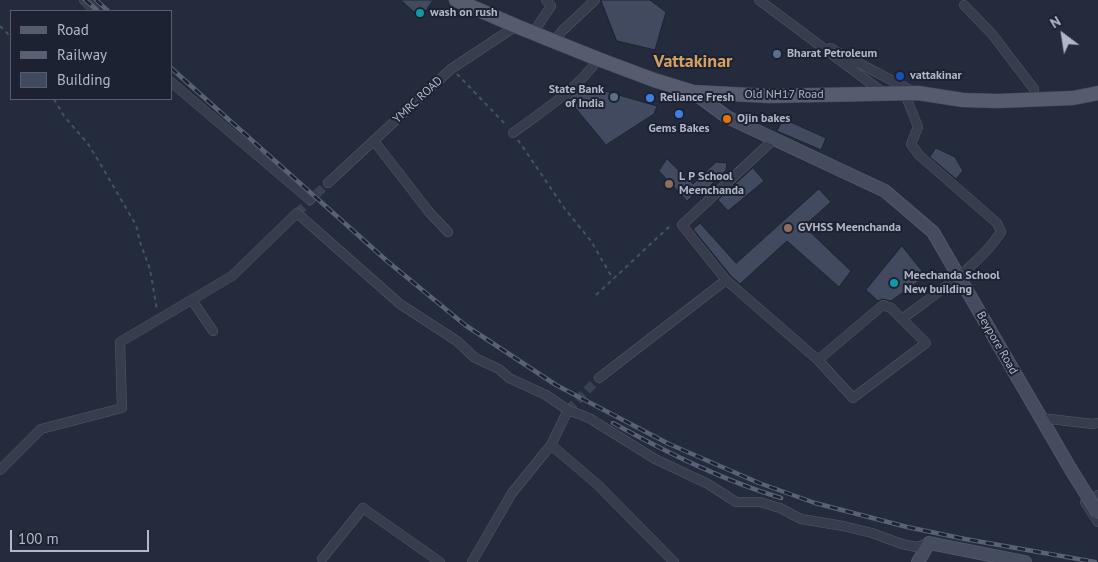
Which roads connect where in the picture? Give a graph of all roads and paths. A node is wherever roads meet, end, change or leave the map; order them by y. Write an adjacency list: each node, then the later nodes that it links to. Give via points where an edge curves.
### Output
1 (84, 0): 7 (street)
2 (456, 0): 9 (main road, Old NH17 Road)
3 (546, 0): 10 (street, via 551,6)
4 (595, 0): 13 (street)
5 (759, 0): 12 (street)
6 (964, 5): 22 (street, via 992,34 1034,89)
7 (94, 10)
8 (0, 26): 11 (path)
9 (516, 26): 10 (main road, Old NH17 Road); 15 (street, YMRC ROAD)
10 (533, 33): 13 (main road, Old NH17 Road)
11 (10, 36)
12 (805, 36): 19 (street); 20 (street)
13 (554, 42): 14 (main road, Old NH17 Road)
14 (598, 60): 17 (main road, Old NH17 Road); 23 (street, via 568,91)
15 (452, 69): 23 (path); 25 (street, YMRC ROAD)
16 (172, 83): 27 (street)
17 (693, 92): 19 (main road, Old NH17 Road, via 768,96); 24 (main road, Beypore Road, via 727,117)
18 (1098, 93): 22 (main road, Old NH17 Road)
19 (885, 94): 20 (main road, Old NH17 Road)
20 (911, 94): 22 (main road, Old NH17 Road, via 962,100); 29 (street, via 918,127 911,144 919,155 997,223 1001,232 993,245)
21 (55, 100): 34 (path, via 93,152 136,225 150,269)
22 (1034, 100)
23 (513, 133): 30 (path, via 591,241)
24 (774, 139): 29 (main road, Beypore Road, via 886,191 933,232); 31 (street, via 682,225)
25 (374, 141): 26 (street, YMRC ROAD); 28 (street)
26 (328, 183)
27 (310, 200)
28 (448, 232)
29 (958, 276): 33 (street); 39 (main road, Beypore Road)
30 (613, 279)
31 (726, 280): 36 (street); 37 (street)
32 (192, 300): 34 (street); 35 (street); 38 (street, via 232,276 297,213 400,304 457,340 475,358)
33 (902, 319): 36 (street, via 883,305); 36 (street, via 926,343 853,398)
34 (158, 320): 42 (street, via 120,342 122,408 41,429)
35 (213, 331)
36 (818, 360)
37 (599, 378)
38 (568, 410): 41 (street); 46 (street, via 588,418 736,502 760,502 801,519 872,533 916,547)
39 (1041, 418): 40 (street); 44 (main road, Beypore Road, bridge)
40 (1098, 422)
41 (551, 445): 49 (street, via 512,493); 50 (street, via 598,484)
42 (0, 470)
43 (1098, 495): 45 (street, via 1085,502)
44 (1098, 512)
45 (1098, 522)
46 (929, 543): 51 (main road); 52 (main road)
47 (322, 559): 48 (street, via 363,508)
48 (440, 562)
49 (472, 562)
50 (674, 562)
51 (918, 562)
52 (1026, 562)

